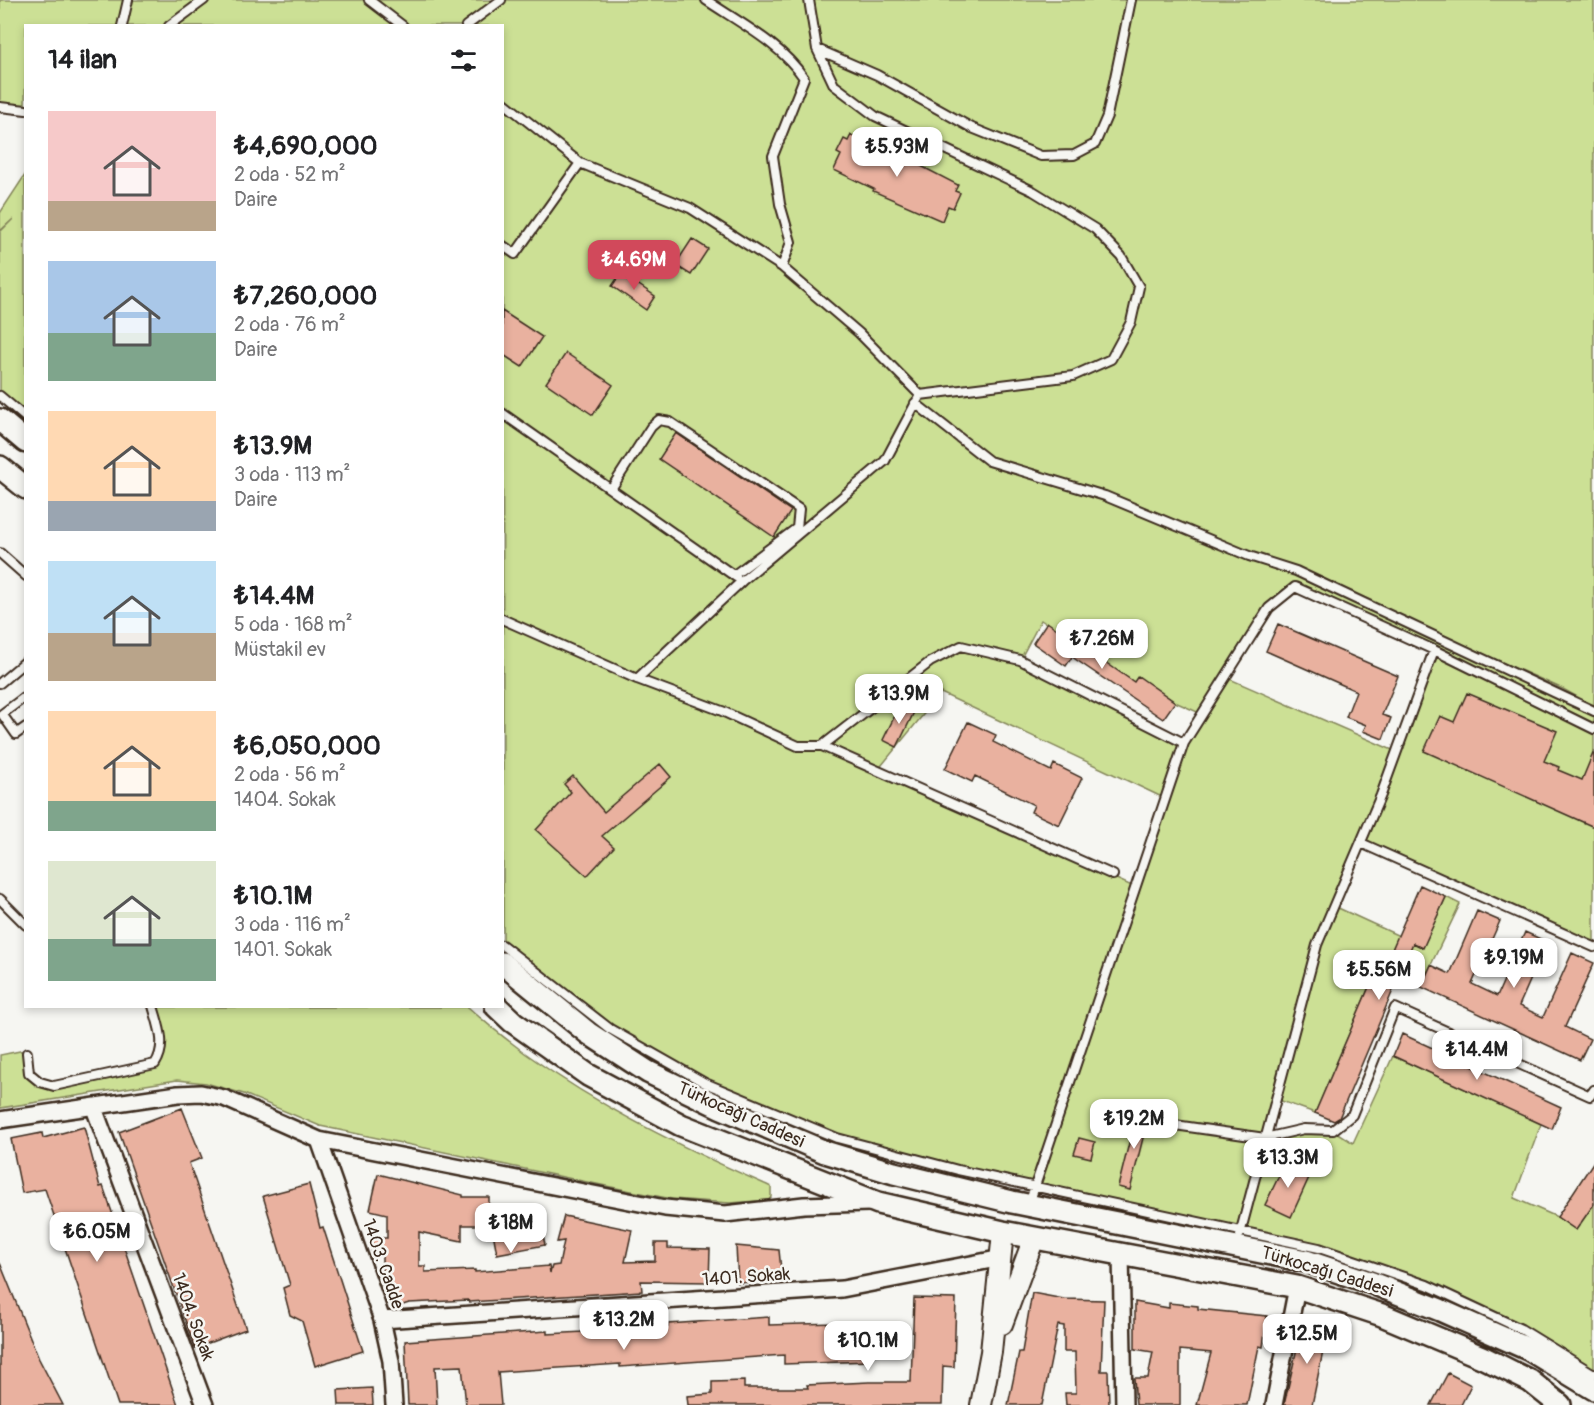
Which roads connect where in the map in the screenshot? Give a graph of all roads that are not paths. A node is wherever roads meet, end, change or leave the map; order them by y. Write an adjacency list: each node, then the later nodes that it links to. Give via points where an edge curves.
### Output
1 (128, 0): 8 (lane)
2 (204, 0): 9 (lane)
3 (369, 0): 10 (lane)
4 (501, 0): 11 (lane)
5 (706, 0): 18 (lane, via 774,47 794,63 804,78 773,156 791,242)
6 (809, 0): 12 (lane)
7 (1131, 0): 12 (lane, via 1107,116 1095,144 1074,155 1041,156 972,128 878,75)
8 (122, 24)
9 (173, 24)
10 (400, 24)
11 (469, 24)
12 (817, 49): 19 (lane, via 834,85 875,116 1033,191 1095,229 1121,256 1139,287 1131,322 1112,359 1073,376)
13 (504, 103): 16 (lane)
14 (0, 107): 15 (lane)
15 (24, 110)
16 (580, 163): 17 (lane, via 515,254); 18 (lane, via 690,208)
17 (504, 246)
18 (782, 267): 19 (lane, via 859,333)
19 (920, 395): 21 (lane)
20 (0, 396): 23 (lane)
21 (915, 403): 32 (lane, via 885,461); 39 (lane, via 989,461 1105,496 1296,570)
22 (504, 414): 28 (lane)
23 (24, 416)
24 (0, 420): 25 (main road)
25 (24, 440)
26 (0, 467): 27 (main road)
27 (24, 486)
28 (611, 489): 31 (lane); 31 (lane, via 659,420 670,422 799,509 797,528)
29 (0, 553): 30 (lane)
30 (24, 574)
31 (734, 575): 32 (lane)
32 (742, 581): 36 (lane)
33 (504, 621): 36 (lane)
34 (1434, 650): 41 (lane); 42 (lane, via 1295,587 1269,608); 44 (lane)
35 (24, 663): 37 (lane)
36 (637, 679): 43 (lane, via 722,711 798,746)
37 (0, 683)
38 (24, 698): 40 (lane, via 2,714 16,734)
39 (1594, 711)
40 (24, 728)
41 (1594, 729)
42 (1184, 743): 43 (lane, via 1020,660 961,646 930,662); 60 (lane)
43 (822, 746): 45 (lane)
44 (1361, 843): 49 (lane); 58 (lane, via 1317,945)
45 (1113, 875)
46 (0, 899): 47 (lane)
47 (24, 922)
48 (504, 947): 60 (lane, via 610,1029 705,1083 837,1138 958,1170)
49 (1594, 947)
50 (504, 965): 60 (main road, Türkocağı Caddesi, via 588,1033 648,1072 720,1107 825,1152 894,1173)
51 (154, 1008): 53 (lane, via 162,1039 162,1053 155,1064 54,1086 28,1073)
52 (498, 1008): 61 (main road, Türkocağı Caddesi, via 588,1075 681,1125)
53 (27, 1053)
54 (1594, 1090): 58 (lane, via 1590,1096 1395,1008 1352,1115 1333,1130 1304,1129)
55 (94, 1108): 56 (street); 59 (street, via 201,1093 224,1098); 71 (street, 1404. Sokak)
56 (0, 1120)
57 (1154, 1122): 58 (lane)
58 (1265, 1138): 64 (lane)
59 (319, 1140): 61 (street, via 665,1208 725,1214 804,1205); 68 (street, 1403. Cadde)
60 (1029, 1201): 62 (main road); 63 (main road); 64 (main road, Türkocağı Caddesi)
61 (878, 1203): 62 (main road, Türkocağı Caddesi)
62 (1003, 1232): 63 (main road, Türkocağı Caddesi); 66 (street)
63 (1034, 1238): 65 (main road, Türkocağı Caddesi); 69 (street)
64 (1239, 1238): 70 (main road, Türkocağı Caddesi, via 1372,1282)
65 (1121, 1254): 67 (main road, Türkocağı Caddesi); 74 (street)
66 (1002, 1258): 68 (street, 1401. Sokak, via 842,1289); 69 (street)
67 (1297, 1287): 75 (street); 76 (main road, Türkocağı Caddesi, via 1382,1315 1485,1358 1530,1381)
68 (382, 1320): 72 (street, 1403. Cadde, via 391,1361)
69 (991, 1352): 73 (street)
70 (1592, 1378): 77 (main road)
71 (205, 1405)
72 (394, 1405)
73 (981, 1405)
74 (1124, 1405)
75 (1274, 1405)
76 (1560, 1405)
77 (1569, 1405)

